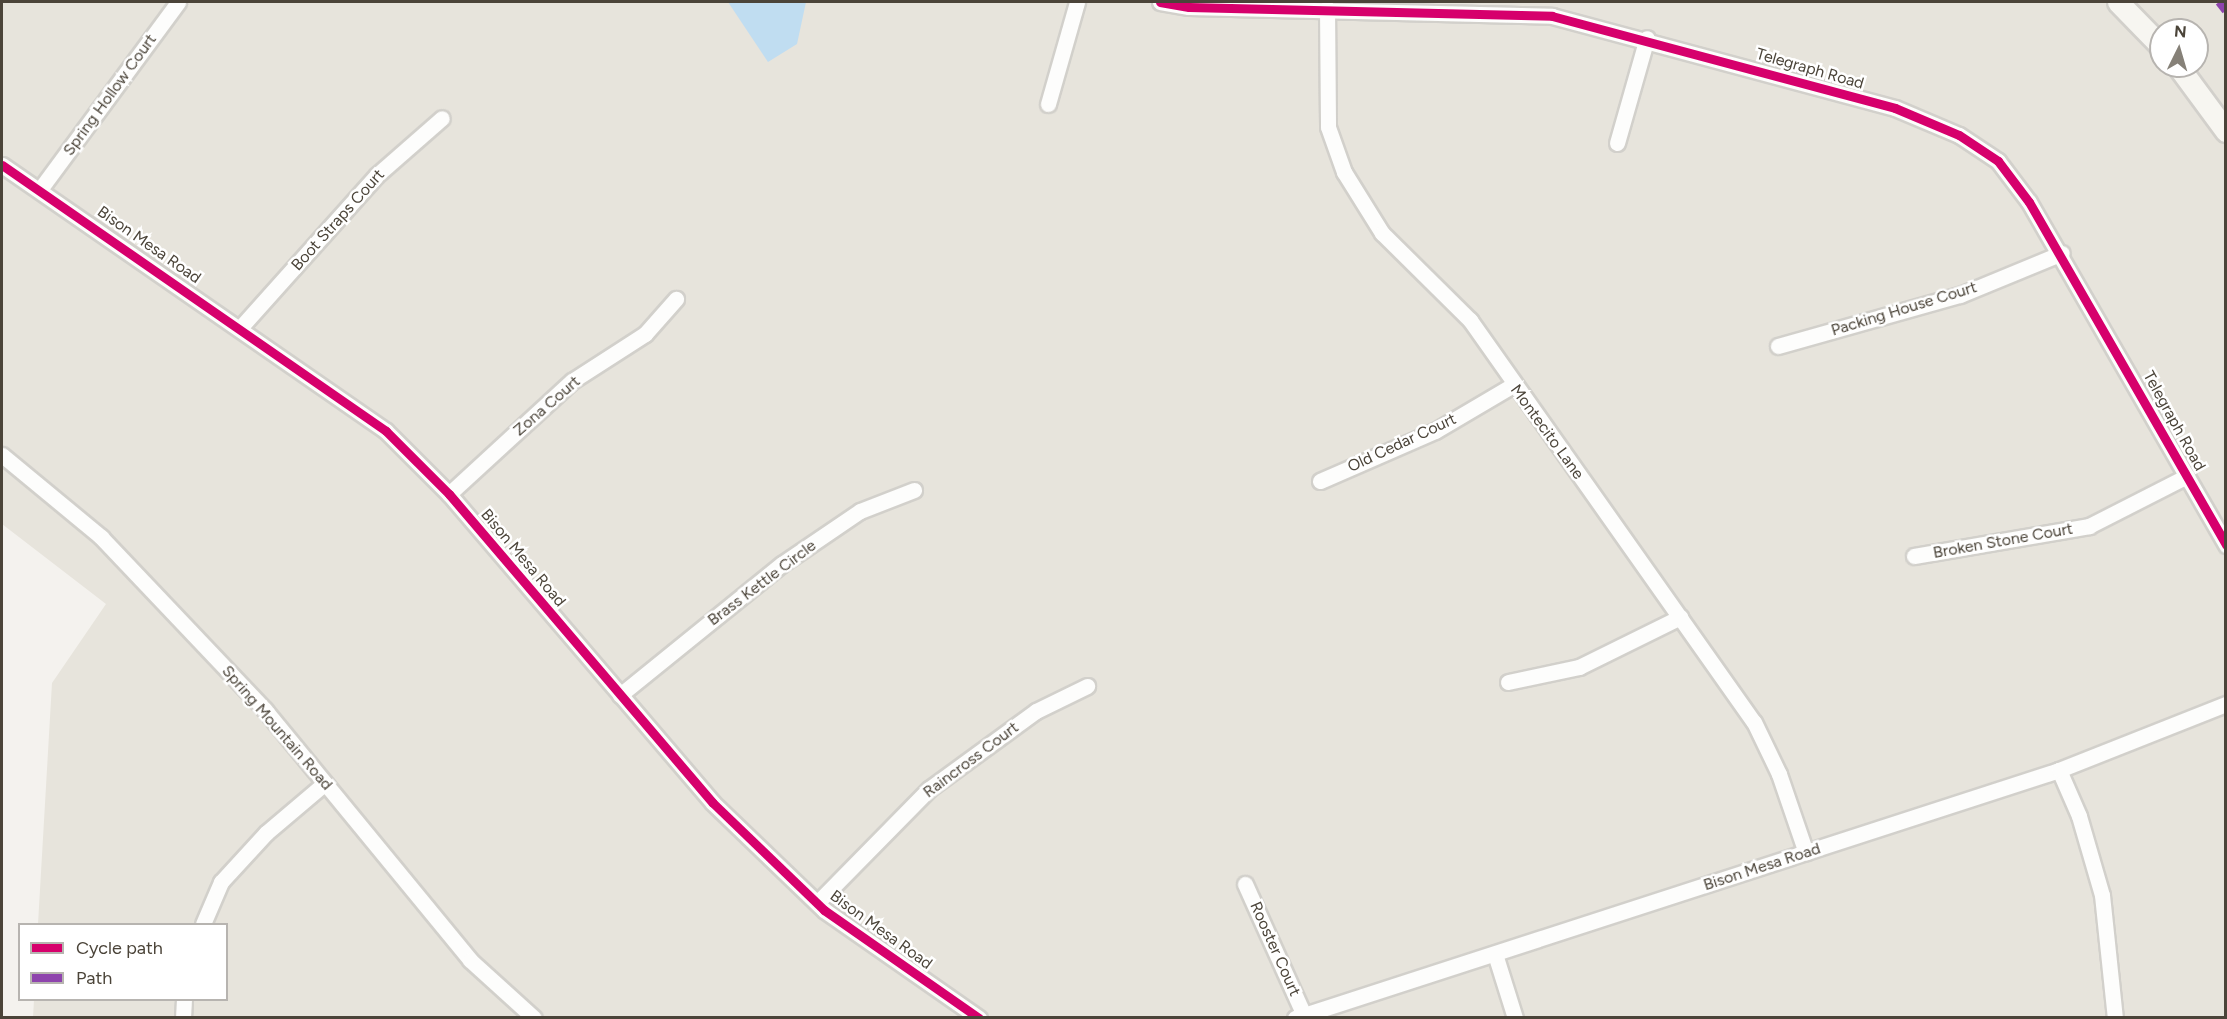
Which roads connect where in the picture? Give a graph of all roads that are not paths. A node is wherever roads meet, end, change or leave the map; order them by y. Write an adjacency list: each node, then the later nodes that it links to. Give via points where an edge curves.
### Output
1 (178, 2): 14 (street, Spring Hollow Court)
2 (1077, 2): 9 (street)
3 (1160, 2): 5 (street, Telegraph Road, via 1189,7)
4 (2118, 2): 6 (street)
5 (1327, 8): 7 (street, Telegraph Road, via 1552,16); 19 (street, Montecito Lane, via 1328,127 1344,172 1382,233 1470,320)
6 (2149, 34)
7 (1647, 38): 12 (street); 15 (street, Telegraph Road, via 1895,108 1959,135 1998,161)
8 (2187, 78): 11 (street)
9 (1048, 104)
10 (441, 118): 17 (street, Boot Straps Court, via 377,176)
11 (2226, 131)
12 (1617, 143)
13 (2, 165): 14 (street, Bison Mesa Road)
14 (41, 188): 17 (street, Bison Mesa Road)
15 (2062, 253): 18 (street, Packing House Court, via 1960,295); 21 (street, Telegraph Road)
16 (676, 299): 24 (street, Zona Court, via 645,334 572,381)
17 (240, 328): 24 (street, Bison Mesa Road, via 386,431)
18 (1778, 346)
19 (1513, 385): 22 (street, Old Cedar Court, via 1435,431); 27 (street, Montecito Lane)
20 (2, 455): 33 (street, Spring Mountain Road, via 100,537 265,710)
21 (2187, 476): 25 (street, Telegraph Road); 26 (street, Broken Stone Court, via 2089,526)
22 (1320, 481)
23 (915, 490): 30 (street, Brass Kettle Circle, via 860,511 782,564)
24 (449, 494): 30 (street, Bison Mesa Road)
25 (2226, 545)
26 (1914, 556)
27 (1680, 617): 28 (street, via 1579,667); 34 (street, Montecito Lane, via 1754,722 1779,774)
28 (1508, 682)
29 (1087, 686): 36 (street, Raincross Court, via 1036,711 930,789)
30 (620, 695): 36 (street, Bison Mesa Road, via 714,803)
31 (2226, 704): 32 (street, Bison Mesa Road)
32 (2059, 770): 34 (street, Bison Mesa Road); 45 (street, via 2079,816 2102,895)
33 (325, 783): 37 (street, via 266,833 221,882); 42 (street, Spring Mountain Road, via 470,960)
34 (1806, 854): 38 (street, Bison Mesa Road)
35 (1245, 884): 40 (street, Rooster Court)
36 (817, 903): 43 (street, Bison Mesa Road)
37 (203, 923)
38 (1495, 954): 40 (street, Bison Mesa Road); 44 (street)
39 (184, 1001): 41 (street)
40 (1300, 1016)
41 (183, 1017)
42 (534, 1017)
43 (979, 1017)
44 (1515, 1017)
45 (2115, 1017)

